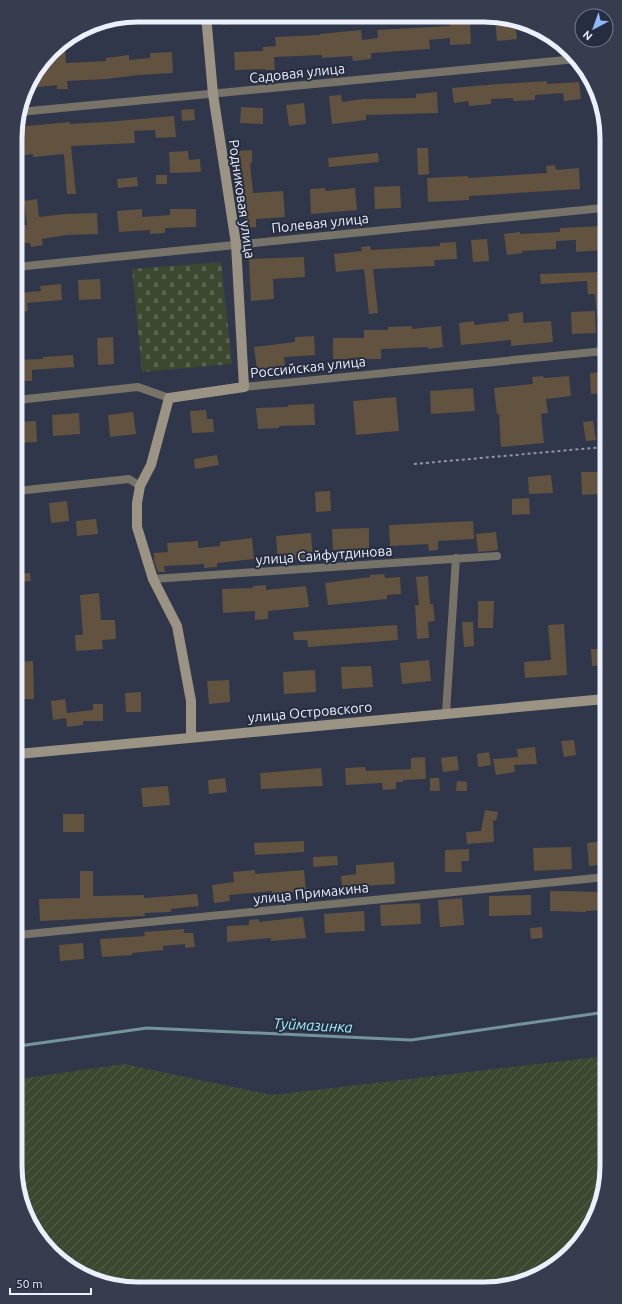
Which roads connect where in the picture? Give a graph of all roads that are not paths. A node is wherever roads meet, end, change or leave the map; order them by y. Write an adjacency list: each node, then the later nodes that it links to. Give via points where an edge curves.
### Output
1 (207, 22): 3 (street, Родниковая улица)
2 (569, 59): 3 (street, Садовая улица)
3 (213, 94): 4 (street, Садовая улица); 6 (street, Родниковая улица)
4 (25, 111)
5 (600, 208): 6 (street, Полевая улица)
6 (236, 244): 7 (street, Полевая улица); 9 (street, Родниковая улица)
7 (22, 265)
8 (600, 351): 9 (street, Российская улица)
9 (244, 387): 10 (street, Российская улица)
10 (169, 398): 11 (street, Российская улица, via 138,387); 12 (street, via 151,465)
11 (22, 399)
12 (140, 486): 13 (street, via 129,479); 16 (street, via 137,527)
13 (22, 490)
14 (497, 556): 15 (street, улица Сайфутдинова)
15 (456, 558): 16 (street, улица Сайфутдинова); 18 (street)
16 (153, 579): 19 (street, via 177,626 191,701)
17 (600, 699): 18 (street, улица Островского)
18 (446, 713): 19 (street, улица Островского)
19 (191, 737): 20 (street, улица Островского)
20 (22, 754)
21 (600, 878): 22 (street, улица Примакина)
22 (22, 935)

